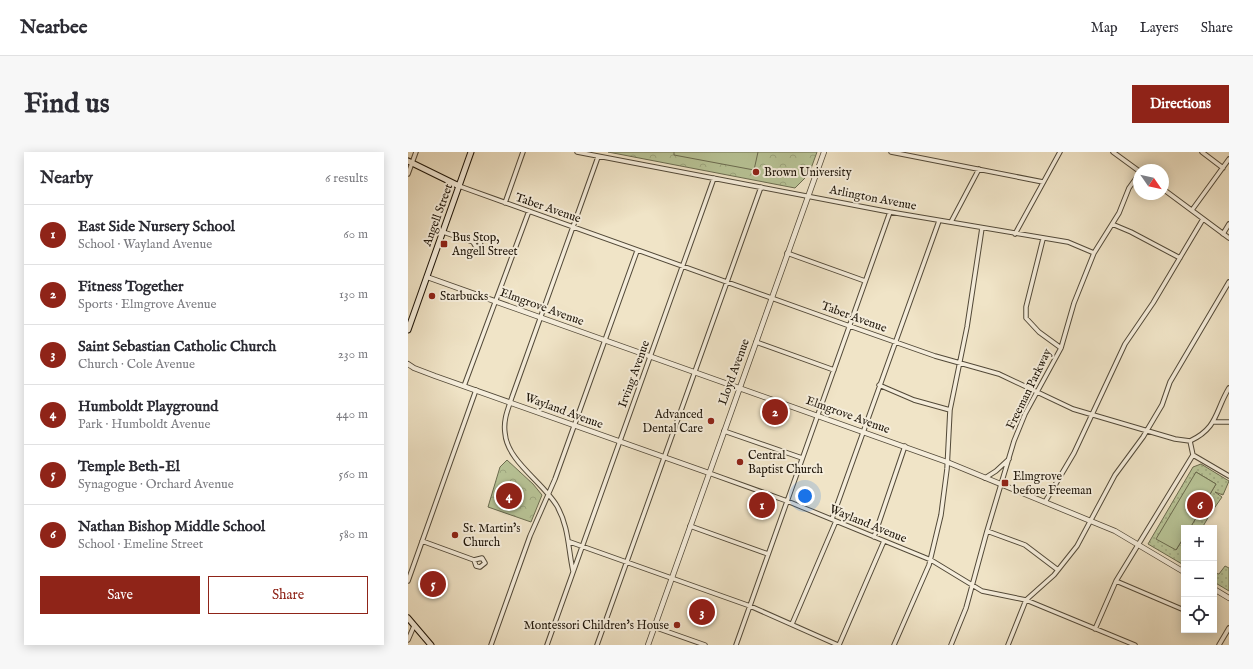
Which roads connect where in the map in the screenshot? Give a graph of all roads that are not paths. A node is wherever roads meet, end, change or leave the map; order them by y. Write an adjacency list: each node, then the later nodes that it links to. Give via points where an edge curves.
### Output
1 (416, 152): 12 (street)
2 (471, 152): 20 (main road, Angell Street)
3 (523, 152): 24 (street)
4 (577, 152): 10 (street, Arlington Avenue)
5 (824, 152): 23 (street, Lloyd Avenue)
6 (891, 152): 15 (street)
7 (1060, 152): 18 (street)
8 (1113, 152): 13 (street)
9 (1202, 152): 14 (street)
10 (598, 157): 17 (street, Arlington Avenue); 33 (street)
11 (1229, 159): 14 (street)
12 (410, 162): 16 (street); 20 (main road)
13 (1133, 168)
14 (1223, 168): 25 (street)
15 (979, 170): 18 (street); 30 (street)
16 (408, 174)
17 (714, 178): 21 (street, Arlington Avenue); 45 (street, Irving Avenue)
18 (1043, 182): 36 (street)
19 (1133, 182): 31 (street, Freeman Parkway)
20 (459, 186): 24 (street, Taber Avenue); 35 (main road, Angell Street)
21 (760, 187): 23 (street, Arlington Avenue); 47 (street)
22 (1169, 193): 25 (street)
23 (808, 196): 27 (street, Arlington Avenue); 42 (street, Lloyd Avenue)
24 (505, 203): 26 (street, Taber Avenue)
25 (1192, 210): 28 (street)
26 (529, 211): 33 (street, Taber Avenue); 51 (street)
27 (890, 212): 29 (street, Arlington Avenue); 48 (street)
28 (1203, 219): 37 (street); 44 (street)
29 (939, 220): 30 (street, Arlington Avenue); 57 (street)
30 (951, 222): 34 (street, Arlington Avenue)
31 (1112, 224): 43 (street, Freeman Parkway); 44 (street)
32 (1229, 224): 37 (street)
33 (574, 227): 41 (street, Taber Avenue); 52 (street)
34 (982, 228): 36 (street, Arlington Avenue); 60 (street)
35 (443, 232): 40 (street); 46 (main road, Angell Street)
36 (1015, 234): 39 (street, Arlington Avenue)
37 (1223, 234): 38 (street)
38 (1229, 238)
39 (1043, 239): 43 (street, Arlington Avenue, via 1076,244); 58 (street, via 1026,307 1026,318 1038,332)
40 (473, 242)
41 (637, 251): 45 (street, Taber Avenue); 55 (street)
42 (787, 253): 48 (street); 50 (street, Lloyd Avenue)
43 (1094, 253): 58 (street, Freeman Parkway)
44 (1180, 258): 72 (street, via 1125,344)
45 (683, 266): 47 (street, Taber Avenue); 59 (street, Irving Avenue)
46 (427, 277): 51 (street, Elmgrove Avenue); 54 (main road, Angell Street)
47 (726, 281): 50 (street, Taber Avenue); 63 (street)
48 (865, 281): 53 (street)
49 (1229, 282): 77 (street, via 1170,382 1162,405)
50 (772, 297): 53 (street, Taber Avenue); 56 (street, Lloyd Avenue)
51 (495, 301): 52 (street, Elmgrove Avenue); 65 (street)
52 (541, 317): 55 (street, Elmgrove Avenue); 70 (street)
53 (849, 326): 57 (street, Taber Avenue); 62 (street)
54 (408, 330)
55 (606, 340): 59 (street, Elmgrove Avenue); 76 (street)
56 (756, 342): 62 (street); 66 (street, Lloyd Avenue)
57 (895, 342): 60 (street, Taber Avenue); 64 (street)
58 (1061, 348): 69 (street, Freeman Parkway)
59 (651, 356): 63 (street, Elmgrove Avenue); 81 (street, Irving Avenue)
60 (960, 362): 69 (street, Taber Avenue, via 999,374); 71 (street)
61 (408, 364): 65 (street, Wayland Avenue)
62 (834, 370): 73 (street)
63 (694, 372): 66 (street, Elmgrove Avenue); 84 (street)
64 (879, 385): 71 (street, via 914,400); 79 (street)
65 (464, 386): 68 (street, Wayland Avenue)
66 (739, 388): 73 (street, Elmgrove Avenue); 78 (street, Lloyd Avenue)
67 (1229, 388): 74 (street)
68 (476, 390): 70 (street, Wayland Avenue); 100 (street)
69 (1037, 391): 72 (street, Taber Avenue, via 1073,408); 86 (street, Freeman Parkway, via 1025,414)
70 (510, 403): 76 (street, Wayland Avenue); 92 (street, via 505,424 506,440 516,458)
71 (950, 410): 87 (street)
72 (1093, 414): 77 (street, Taber Avenue); 94 (street)
73 (818, 415): 79 (street, Elmgrove Avenue); 85 (street)
74 (1214, 422): 75 (street); 80 (street, via 1204,433)
75 (1229, 422)
76 (574, 426): 81 (street, Wayland Avenue); 92 (street)
77 (1147, 430): 80 (street, Taber Avenue); 96 (street, via 1115,475)
78 (724, 431): 85 (street); 88 (street, Lloyd Avenue)
79 (863, 432): 82 (street, Elmgrove Avenue); 95 (street)
80 (1190, 441): 83 (street)
81 (620, 442): 84 (street, Wayland Avenue); 104 (street, Irving Avenue)
82 (905, 446): 87 (street, Elmgrove Avenue); 99 (street)
83 (1193, 455): 89 (street); 103 (street)
84 (664, 457): 88 (street, Wayland Avenue); 108 (street)
85 (802, 458): 93 (street)
86 (1009, 459): 90 (street); 91 (street, Freeman Parkway)
87 (947, 462): 90 (street, Elmgrove Avenue); 107 (street, via 941,515)
88 (709, 473): 93 (street, Wayland Avenue); 97 (street, Lloyd Avenue)
89 (1229, 476)
90 (985, 478): 91 (street, Elmgrove Avenue)
91 (1002, 485): 94 (street, Elmgrove Avenue); 98 (street, Freeman Parkway)
92 (549, 494): 102 (street, via 562,515); 130 (street, via 530,536)
93 (787, 501): 95 (street, Wayland Avenue); 105 (street)
94 (1045, 502): 96 (street, Elmgrove Avenue)
95 (834, 520): 99 (street, Wayland Avenue); 122 (street)
96 (1091, 521): 103 (street, Elmgrove Avenue); 109 (street, via 1077,546)
97 (690, 526): 105 (street); 112 (street, Lloyd Avenue)
98 (986, 531): 109 (street, via 1025,545); 115 (street, Freeman Parkway)
99 (874, 537): 101 (street, Wayland Avenue)
100 (422, 541): 106 (street); 113 (street)
101 (884, 541): 107 (street, Wayland Avenue); 136 (street)
102 (570, 542): 104 (street); 111 (street)
103 (1139, 545): 110 (street, Elmgrove Avenue); 114 (street)
104 (582, 547): 108 (street); 111 (street, Irving Avenue)
105 (768, 554): 119 (street)
106 (474, 560)
107 (930, 560): 115 (street, Wayland Avenue); 137 (street)
108 (626, 563): 112 (street); 132 (street)
109 (1058, 570): 118 (street)
110 (1181, 570)
111 (573, 572): 131 (street, Irving Avenue)
112 (671, 578): 119 (street); 124 (street, Lloyd Avenue)
113 (408, 581)
114 (1116, 581): 120 (street); 126 (street)
115 (972, 586): 118 (street, Wayland Avenue, via 982,591); 138 (street, Freeman Parkway)
116 (1217, 591): 117 (street)
117 (1229, 598)
118 (1026, 600): 126 (street, Wayland Avenue); 128 (street)
119 (750, 606): 122 (street); 135 (street)
120 (1181, 609)
121 (408, 618): 123 (main road)
122 (792, 624): 136 (street)
123 (414, 626): 127 (street); 129 (main road)
124 (654, 627): 133 (street, Lloyd Avenue); 134 (street)
125 (1229, 628): 140 (street)
126 (1095, 629): 139 (street, Wayland Avenue)
127 (408, 640)
128 (1010, 644)
129 (431, 645)
130 (491, 645)
131 (547, 645)
132 (597, 645)
133 (648, 645)
134 (705, 645)
135 (736, 645)
136 (838, 645)
137 (894, 645)
138 (951, 645)
139 (1135, 645)
140 (1219, 645)

